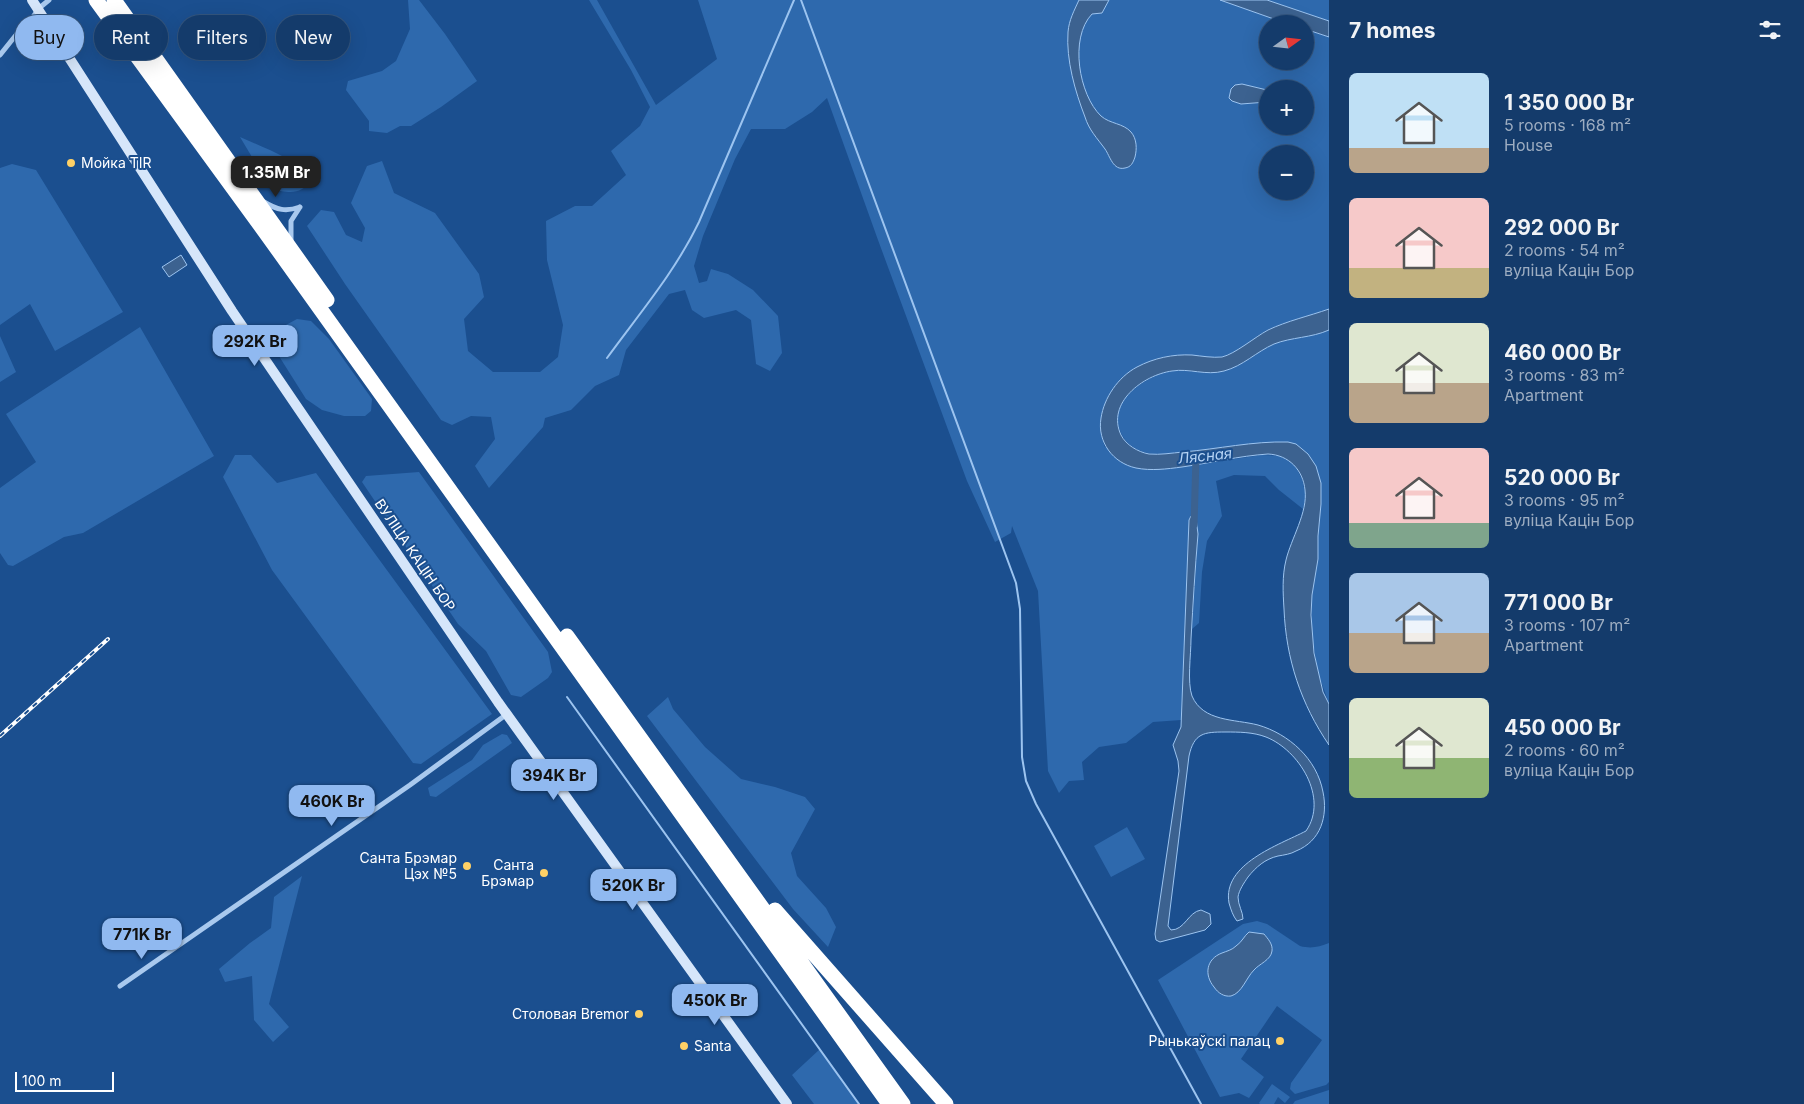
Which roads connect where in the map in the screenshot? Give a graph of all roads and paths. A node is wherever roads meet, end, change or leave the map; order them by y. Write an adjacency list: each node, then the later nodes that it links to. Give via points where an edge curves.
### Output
1 (49, 0): 4 (street)
2 (96, 0): 12 (highway)
3 (114, 0): 6 (highway)
4 (35, 4): 5 (street, via 30,22); 8 (main road, ВУЛІЦА КАЦІН БОР, via 232,311)
5 (0, 55)
6 (252, 194): 7 (highway); 7 (street, via 284,211 300,207 290,229)
7 (295, 255): 9 (highway)
8 (507, 714): 10 (street, via 438,766); 11 (main road, ВУЛІЦА КАЦІН БОР)
9 (711, 836): 13 (highway); 14 (highway)
10 (120, 986)
11 (787, 1104)
12 (889, 1104)
13 (903, 1104)
14 (946, 1104)

